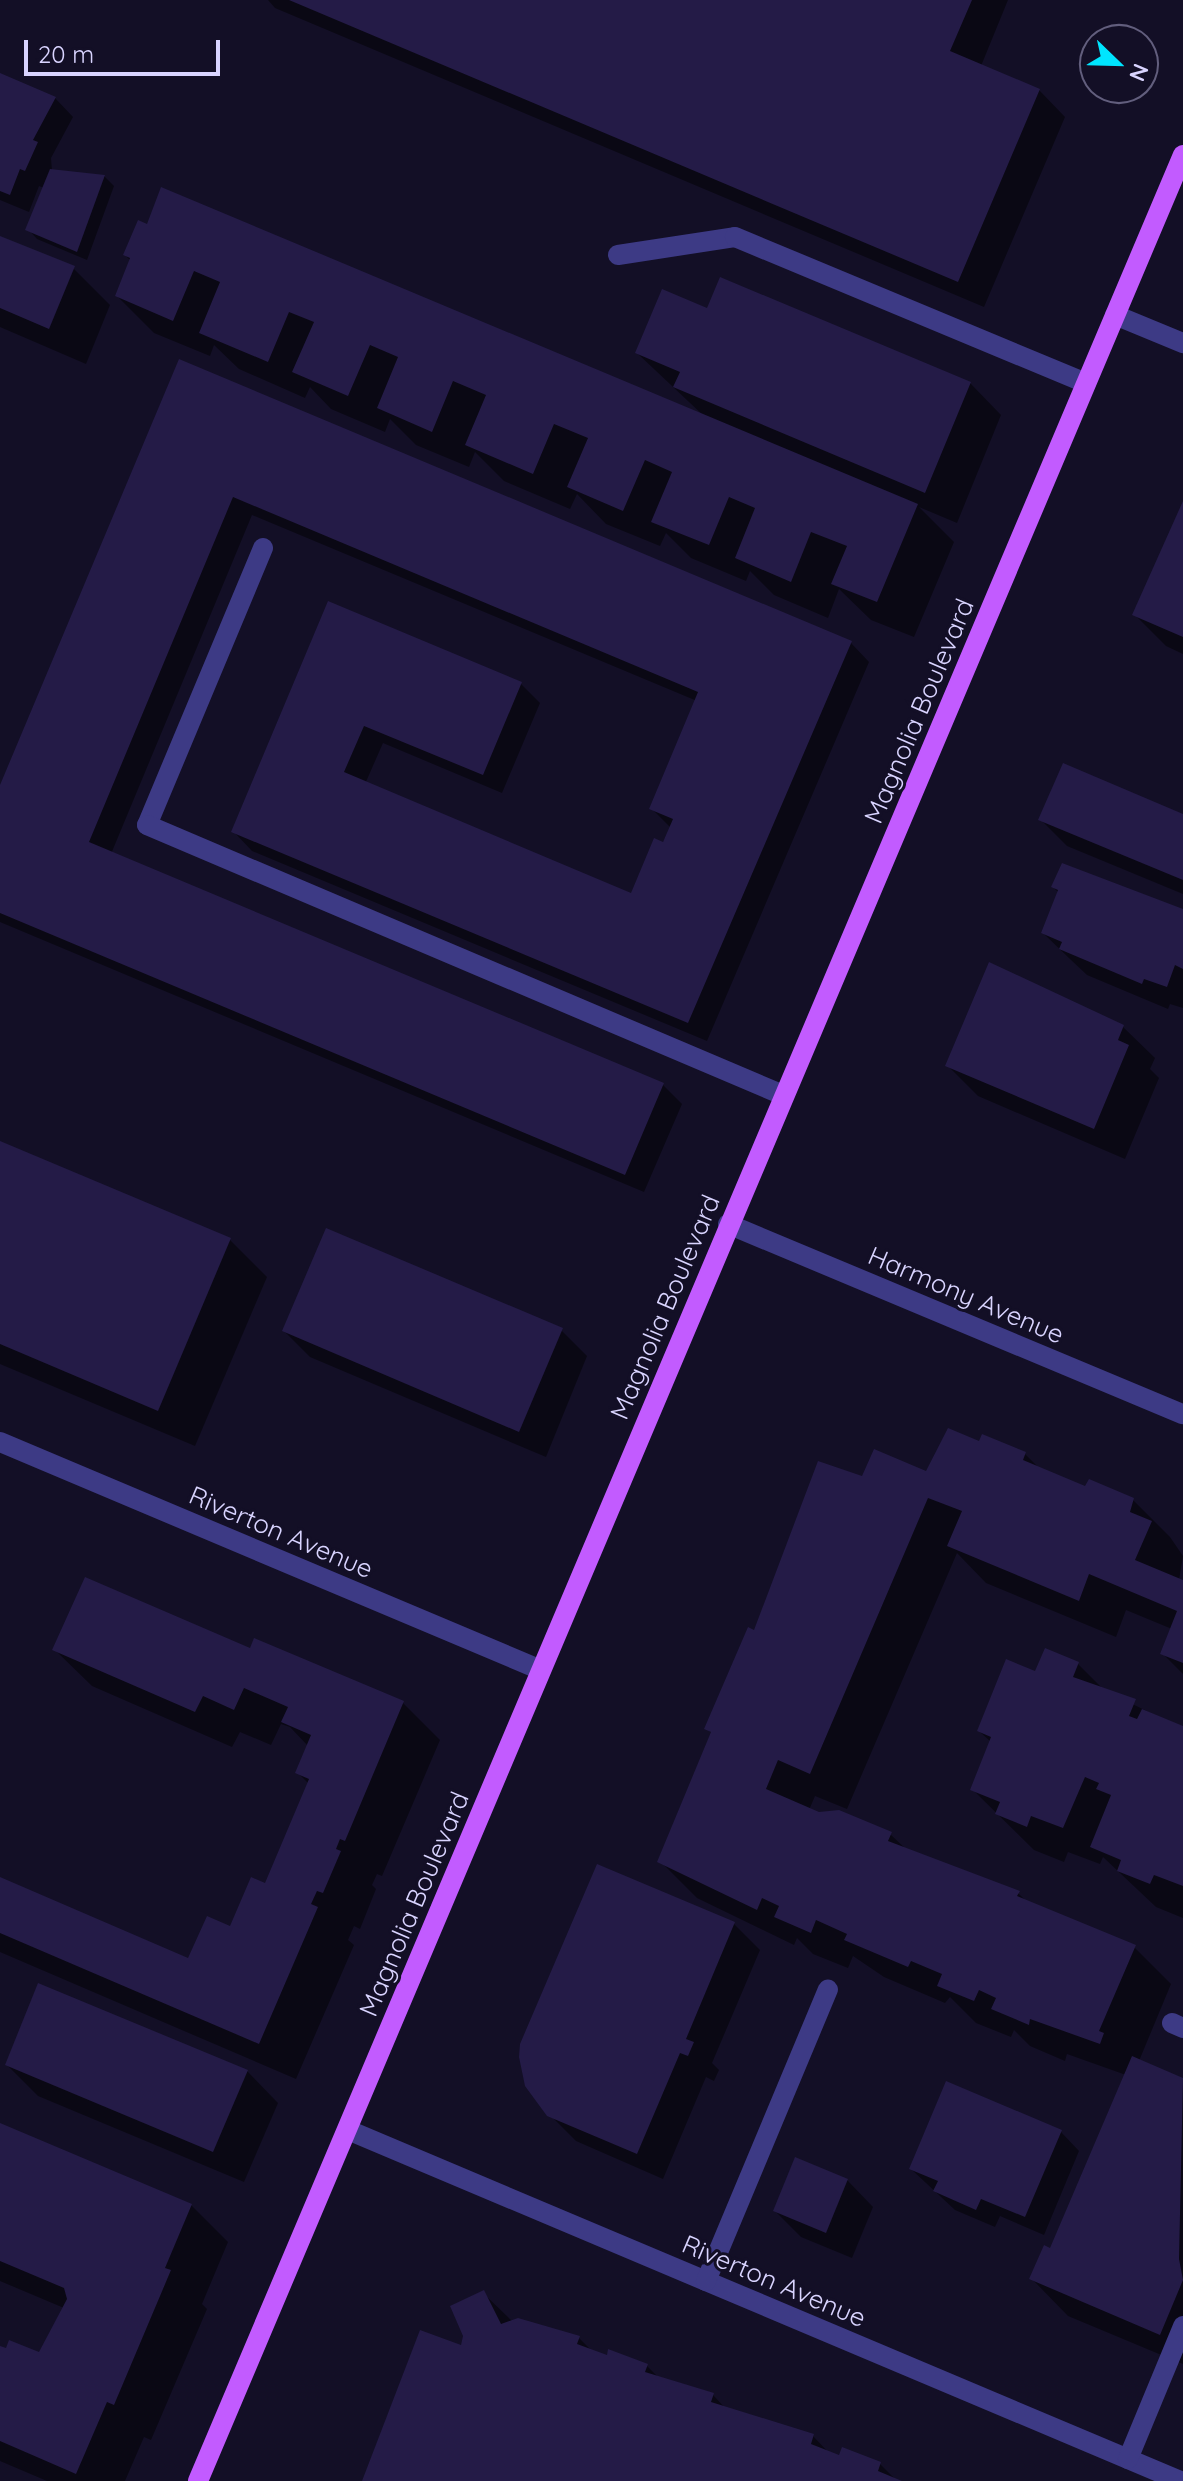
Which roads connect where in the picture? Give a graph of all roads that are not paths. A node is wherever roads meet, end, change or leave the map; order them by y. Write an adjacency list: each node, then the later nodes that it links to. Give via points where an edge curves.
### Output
1 (1183, 155): 3 (main road, Magnolia Boulevard)
2 (618, 255): 5 (street, via 735,237)
3 (1115, 315): 4 (street); 5 (main road, Magnolia Boulevard)
4 (1183, 343)
5 (1086, 383): 7 (main road, Magnolia Boulevard)
6 (263, 548): 7 (street, via 147,825)
7 (783, 1095): 8 (main road, Magnolia Boulevard)
8 (728, 1224): 9 (street, Harmony Avenue); 11 (main road, Magnolia Boulevard)
9 (1183, 1414)
10 (0, 1442): 11 (street, Riverton Avenue)
11 (541, 1670): 13 (main road, Magnolia Boulevard)
12 (828, 1990): 14 (street)
13 (348, 2130): 14 (street, Riverton Avenue); 17 (main road, Magnolia Boulevard)
14 (706, 2281): 16 (street, Riverton Avenue)
15 (1183, 2326): 16 (street)
16 (1128, 2459): 18 (street, Riverton Avenue)
17 (198, 2481)
18 (1180, 2481)

